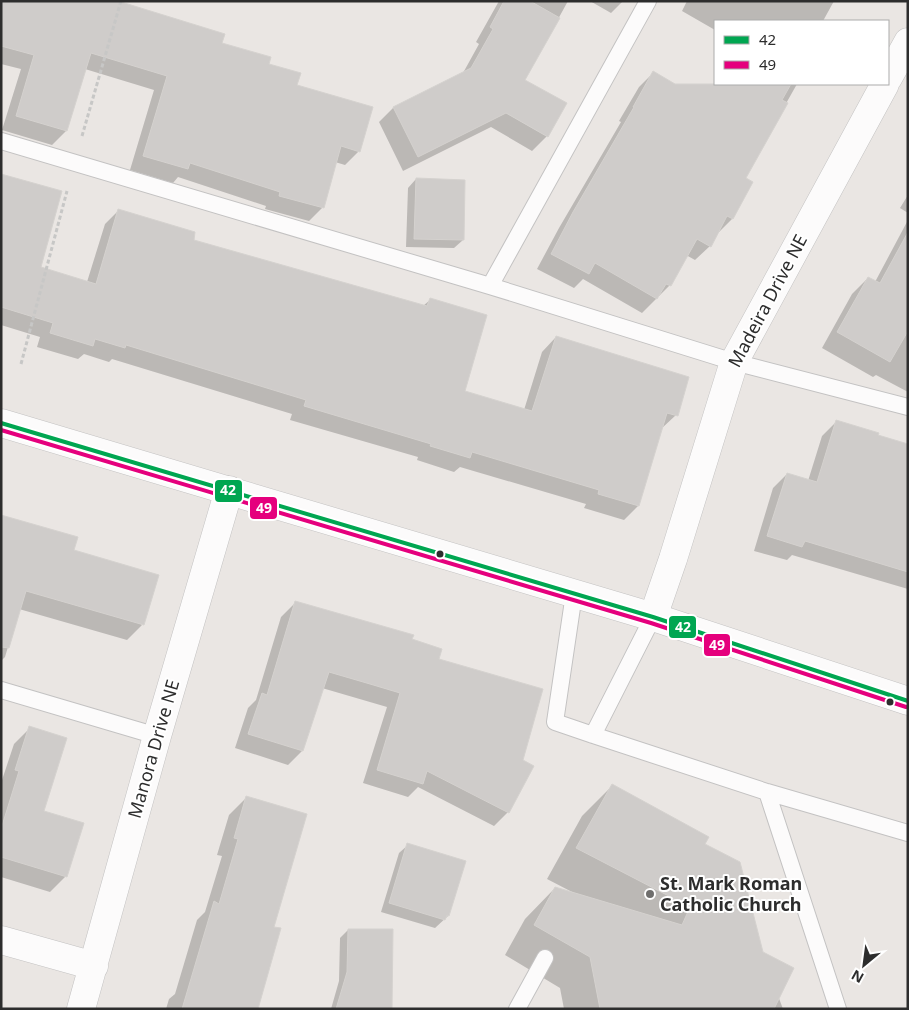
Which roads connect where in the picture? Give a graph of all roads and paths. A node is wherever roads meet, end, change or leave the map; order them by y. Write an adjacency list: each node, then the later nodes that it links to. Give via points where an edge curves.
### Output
1 (648, 1): 6 (lane)
2 (908, 42): 3 (street)
3 (889, 76)
4 (884, 85): 7 (street, Madeira Drive NE)
5 (1, 140): 6 (lane)
6 (490, 286): 7 (lane)
7 (734, 362): 8 (lane); 12 (street, Madeira Drive NE)
8 (908, 407)
9 (1, 423): 10 (street)
10 (229, 490): 11 (street); 16 (street, Manora Drive NE)
11 (574, 594): 12 (street); 15 (lane, via 555,722)
12 (653, 617): 14 (street); 15 (lane)
13 (1, 690): 16 (lane)
14 (908, 700)
15 (593, 735): 17 (lane)
16 (157, 736): 21 (street, Manora Drive NE)
17 (767, 792): 18 (lane); 24 (lane)
18 (908, 833)
19 (1, 940): 21 (street)
20 (545, 958): 23 (lane)
21 (94, 966): 22 (street, Manora Drive NE)
22 (81, 1009)
23 (517, 1009)
24 (838, 1009)

